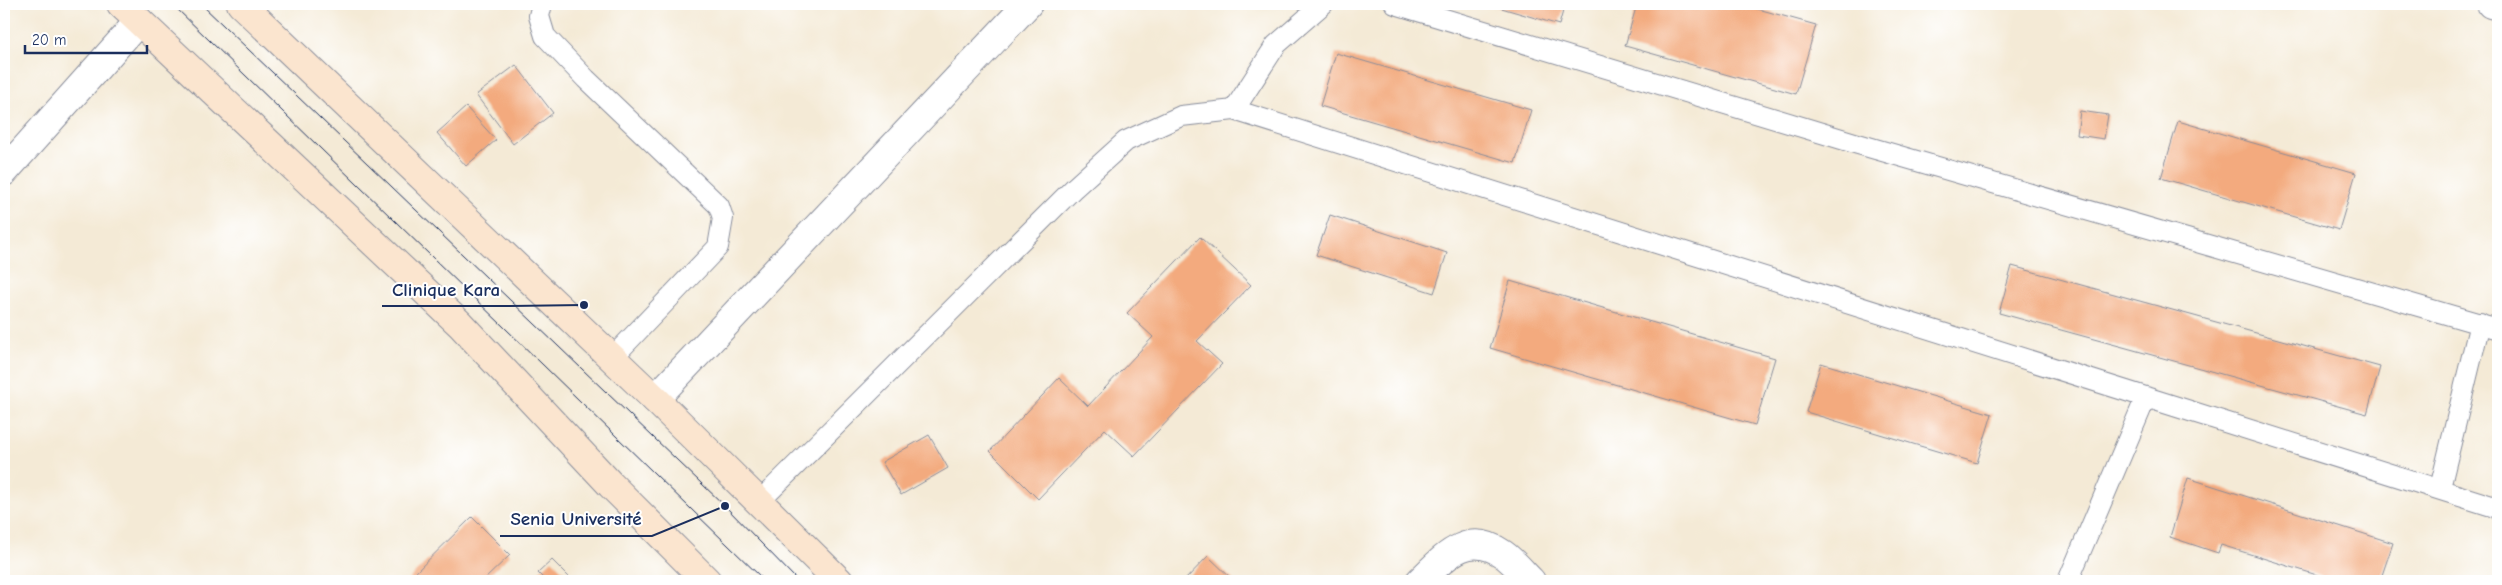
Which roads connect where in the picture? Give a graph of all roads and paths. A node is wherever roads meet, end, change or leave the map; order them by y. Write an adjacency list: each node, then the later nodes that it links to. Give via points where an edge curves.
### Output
1 (241, 4): 12 (main road)
2 (542, 4): 12 (lane, via 539,16 545,36 719,206 723,218 718,247)
3 (1028, 4): 14 (street)
4 (1323, 4): 9 (lane, via 1276,45)
5 (1395, 4): 11 (lane, via 1858,144)
6 (2491, 4): 7 (street)
7 (2498, 6)
8 (130, 12): 10 (street); 18 (main road, via 460,324 611,485)
9 (1234, 110): 13 (lane); 16 (lane, via 1182,116 1126,142 1074,188)
10 (4, 172)
11 (2489, 326): 15 (lane)
12 (612, 358): 14 (main road)
13 (2146, 397): 15 (lane); 22 (lane)
14 (655, 399): 16 (main road)
15 (2440, 488): 17 (lane)
16 (759, 502): 19 (main road)
17 (2498, 508)
18 (707, 581)
19 (839, 581)
20 (1420, 581): 21 (street, via 1460,546 1481,544 1502,554)
21 (1531, 581)
22 (2068, 581)

